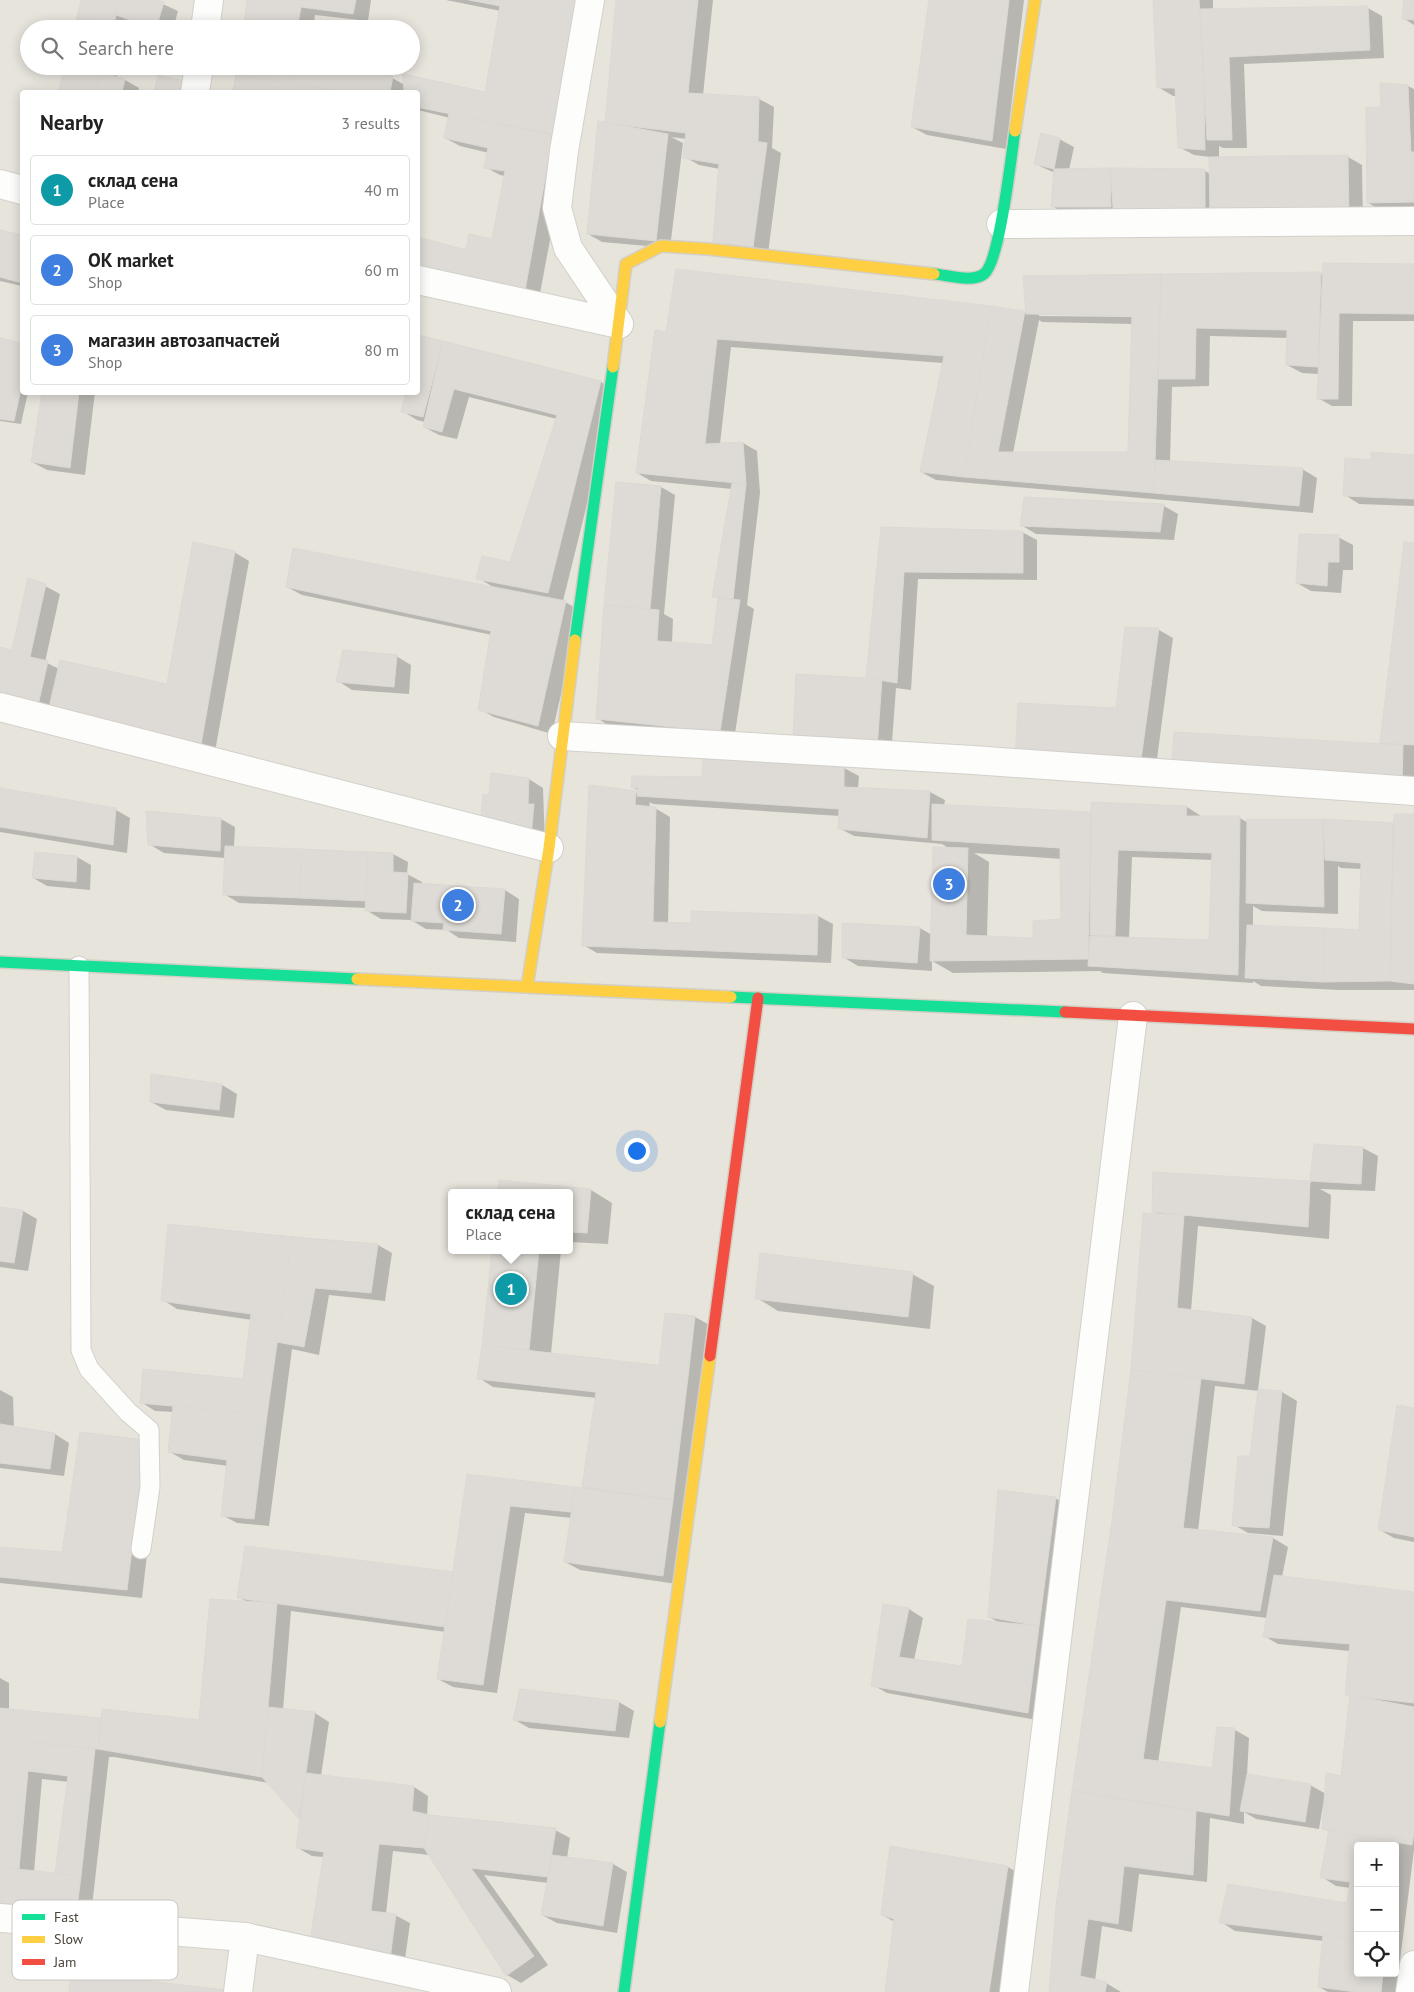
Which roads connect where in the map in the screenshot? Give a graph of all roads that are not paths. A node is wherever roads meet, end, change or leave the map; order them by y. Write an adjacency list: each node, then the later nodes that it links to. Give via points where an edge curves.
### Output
1 (209, 0): 4 (street)
2 (590, 0): 12 (street, via 557,208 568,248)
3 (1035, 0): 10 (street)
4 (206, 20)
5 (198, 75): 6 (street)
6 (195, 90)
7 (0, 184): 8 (street)
8 (20, 189)
9 (1414, 221): 10 (street)
10 (1001, 224): 12 (street, via 991,265 984,274 974,278 661,246 626,264)
11 (420, 280): 12 (street)
12 (619, 324): 14 (street)
13 (0, 707): 16 (street)
14 (562, 736): 15 (street); 16 (street)
15 (1414, 791)
16 (549, 848): 19 (street)
17 (0, 962): 18 (street)
18 (79, 966): 19 (street); 23 (lane, via 81,1350 89,1369 149,1430 150,1487)
19 (527, 987): 20 (street)
20 (758, 998): 21 (street); 29 (street)
21 (1133, 1016): 22 (street); 30 (street)
22 (1414, 1029)
23 (141, 1549)
24 (178, 1931): 25 (street)
25 (245, 1936): 27 (street); 28 (street)
26 (1414, 1965): 31 (street)
27 (238, 1992)
28 (497, 1992)
29 (624, 1992)
30 (1014, 1992)
31 (1410, 1992)

